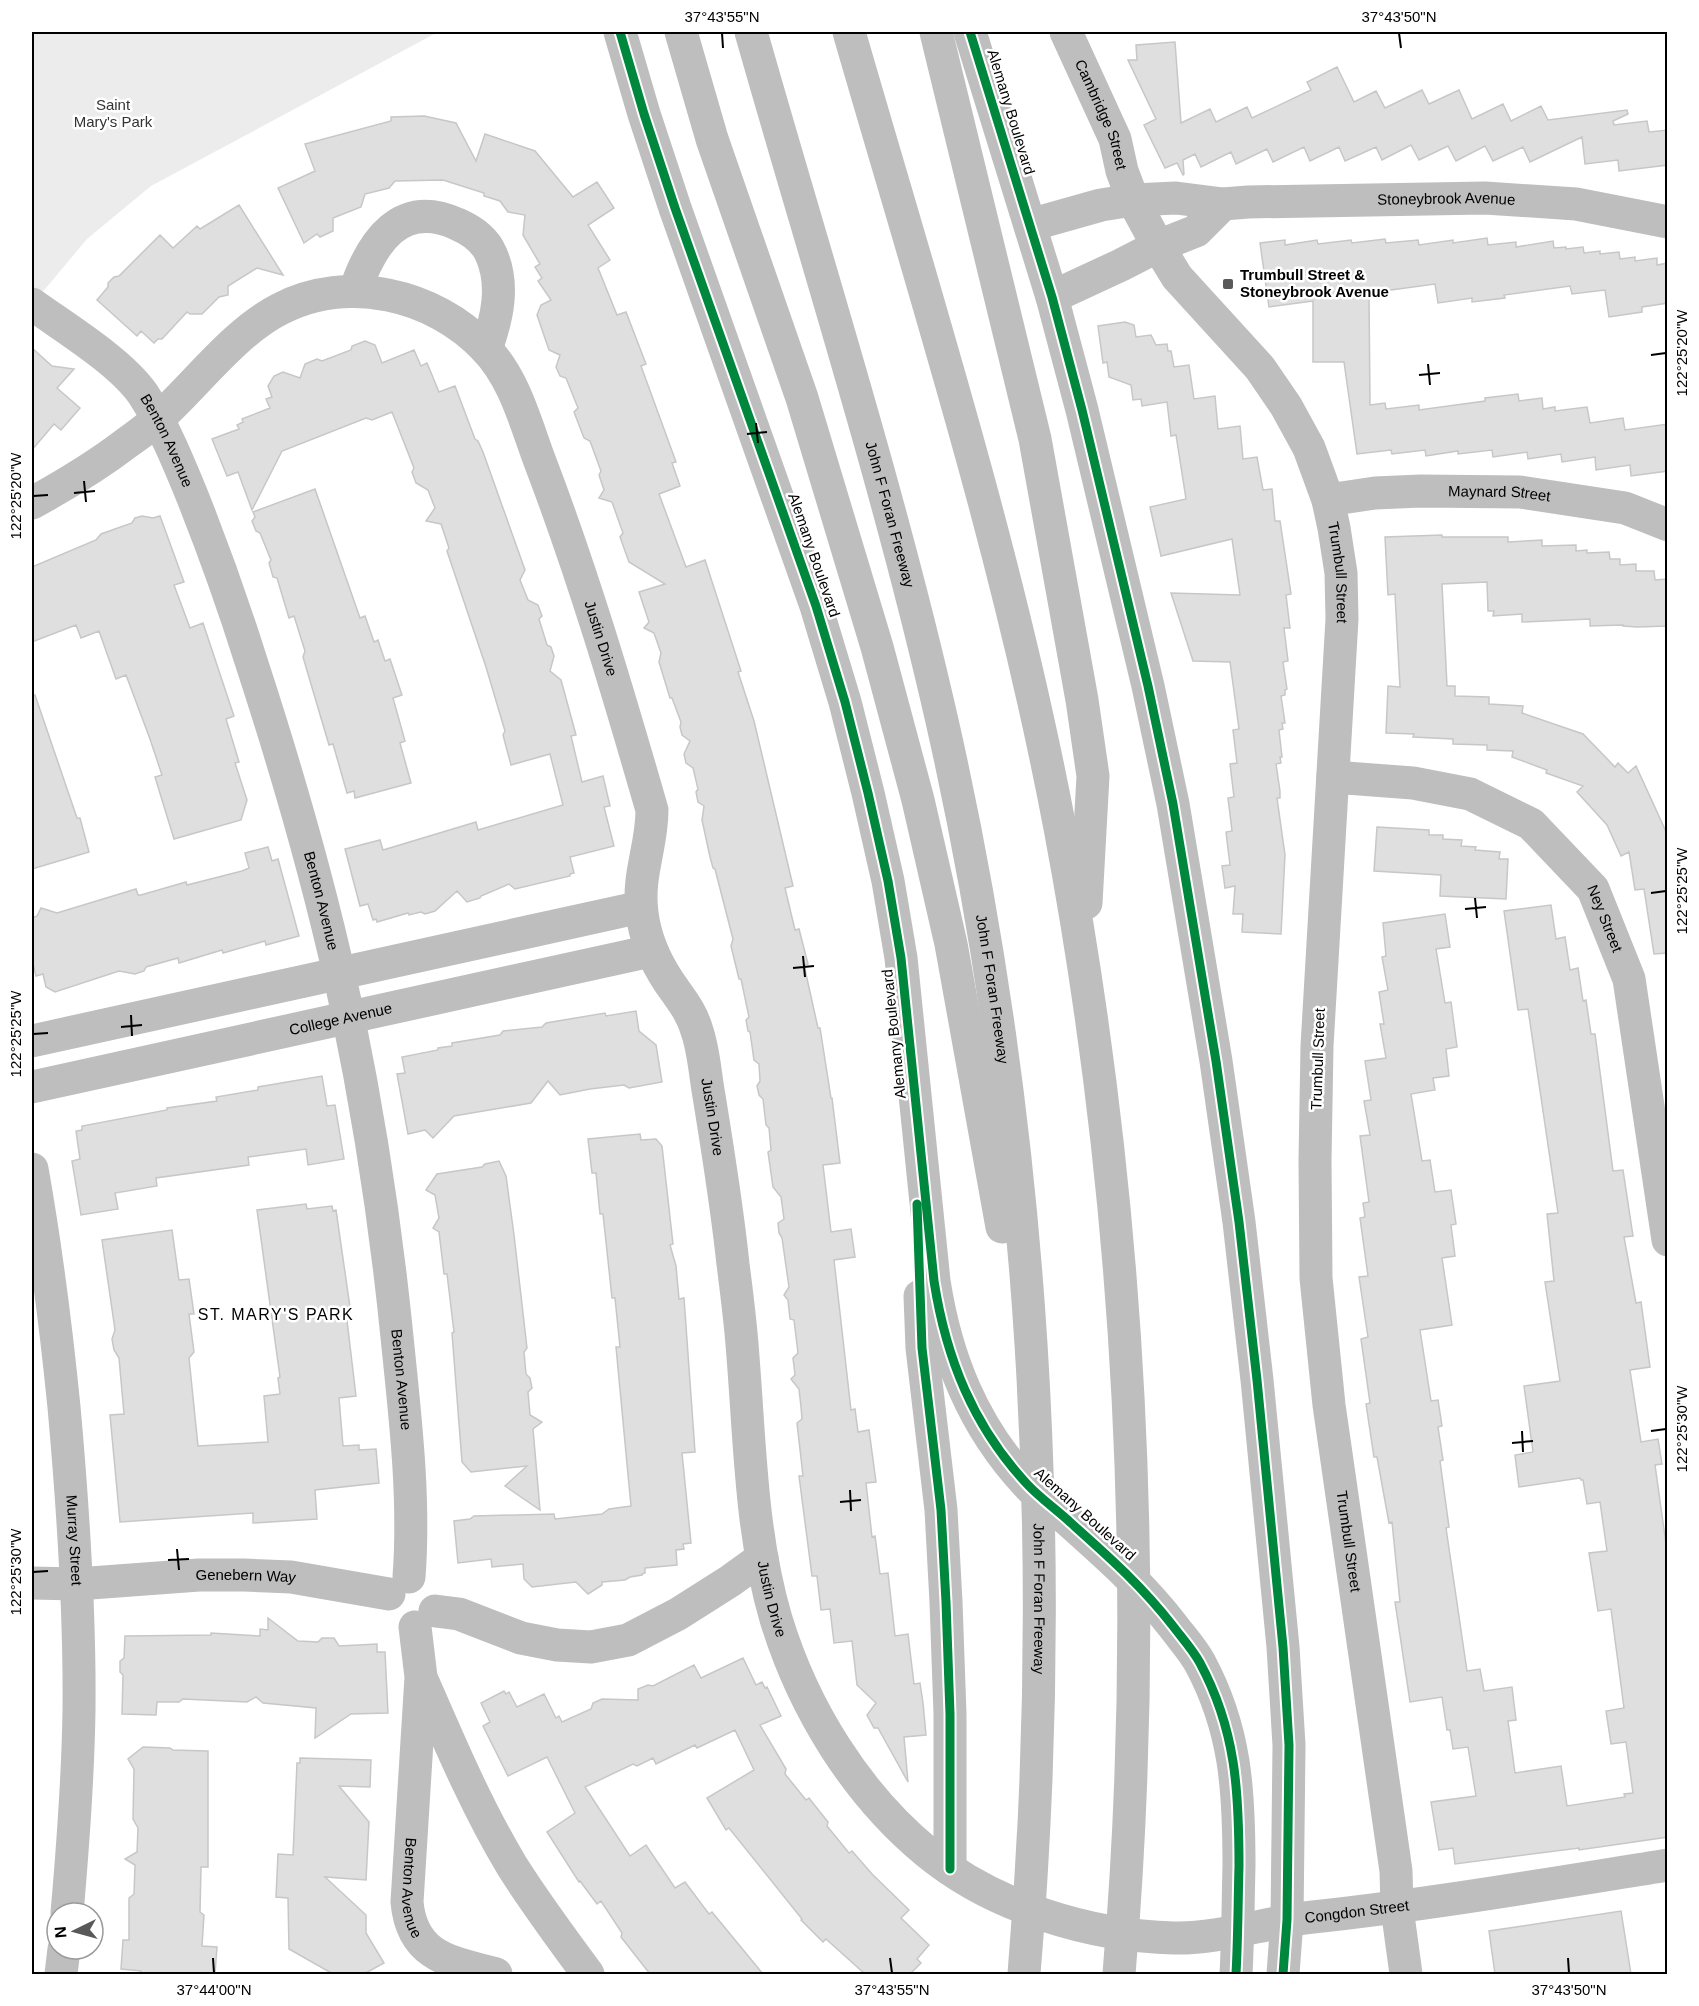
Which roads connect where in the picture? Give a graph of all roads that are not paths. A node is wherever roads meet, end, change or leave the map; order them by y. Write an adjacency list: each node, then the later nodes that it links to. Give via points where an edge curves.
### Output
1 (620, 32): 28 (main road, Alemany Boulevard, via 675,208 786,517 845,702 888,881)
2 (681, 32): 32 (main road, via 712,139 802,398 877,647 918,800 951,944)
3 (751, 32): 32 (main road, John F Foran Freeway, via 898,545 955,783 1008,1097 1022,1224)
4 (849, 32): 24 (main road, via 1004,577 1059,825)
5 (936, 32): 24 (main road, via 1035,439 1082,700 1093,776)
6 (970, 32): 11 (main road, Alemany Boulevard)
7 (1066, 32): 8 (main road, Cambridge Street, via 1115,139)
8 (1133, 200): 9 (main road, Stoneybrook Avenue, via 1176,198); 11 (main road, Stoneybrook Avenue); 12 (main road, Trumbull Street)
9 (1223, 204): 10 (main road, Stoneybrook Avenue, via 1485,198 1576,204); 12 (main road, via 1196,231)
10 (1668, 222)
11 (1030, 225): 14 (main road, Alemany Boulevard)
12 (1158, 246): 14 (main road); 18 (main road, Trumbull Street, via 1177,277 1260,368 1286,406 1309,448)
13 (355, 291): 16 (main road, Justin Drive, via 391,295 424,306 457,324); 16 (main road, via 374,247 393,227 415,217 451,221 485,243 495,268 499,298); 17 (main road, Justin Drive, via 316,296 280,309 252,328)
14 (1052, 297): 43 (main road, Alemany Boulevard, via 1150,696 1173,804 1216,1061 1256,1369 1283,1647 1289,1745)
15 (32, 304): 17 (main road, Benton Avenue, via 121,369)
16 (486, 349): 22 (main road, Justin Drive, via 509,381 550,489 591,606 652,810 652,833 641,870)
17 (158, 420): 19 (main road, Justin Drive); 25 (main road, Benton Avenue, via 234,606 300,825)
18 (1328, 500): 20 (main road, Maynard Street, via 1421,491 1520,492 1625,508); 21 (main road, Trumbull Street, via 1341,573 1342,608)
19 (32, 503)
20 (1668, 525)
21 (1332, 777): 31 (main road, Ney Street, via 1413,783 1470,794 1531,824 1593,889 1629,979); 42 (main road, Trumbull Street, via 1317,1046 1316,1278 1329,1405 1396,1871)
22 (641, 907): 23 (main road, Justin Drive); 25 (main road)
23 (651, 951): 26 (main road, College Avenue); 33 (main road, Justin Drive, via 689,1009 698,1032 730,1236 751,1478)
24 (1083, 965): 48 (main road, via 1112,1182 1132,1457 1133,1709)
25 (339, 974): 26 (main road, Benton Avenue); 27 (main road)
26 (348, 1017): 29 (main road, College Avenue); 36 (main road, Benton Avenue, via 393,1295 409,1470 412,1536)
27 (32, 1041)
28 (912, 1054): 40 (main road, via 922,1348 941,1510); 44 (main road, Alemany Boulevard, via 934,1281 939,1315 957,1375 996,1447 1028,1485 1124,1569 1153,1600 1199,1662 1223,1718 1235,1764 1239,1813)
29 (32, 1087)
30 (32, 1169): 35 (main road, Murray Street, via 56,1330)
31 (1668, 1240)
32 (1035, 1414): 47 (main road, John F Foran Freeway, via 1040,1667 1033,1859)
33 (762, 1558): 37 (main road, via 678,1614 628,1640 591,1647 521,1638 459,1614); 40 (main road, Justin Drive, via 788,1652 836,1749 887,1814 921,1847)
34 (32, 1583): 35 (main road, Genebern Way)
35 (77, 1584): 36 (main road, Genebern Way, via 244,1575); 41 (main road, Murray Street, via 79,1710)
36 (399, 1585): 37 (main road, via 425,1591)
37 (425, 1619): 38 (main road, Benton Avenue)
38 (421, 1677): 45 (main road, Benton Avenue, via 408,1915 417,1938 436,1956); 46 (main road, Benton Avenue, via 475,1799 512,1865)
39 (1668, 1865): 42 (main road, Congdon Street)
40 (958, 1874): 44 (main road, Congdon Street, via 1013,1902 1077,1925 1133,1935 1195,1938)
41 (68, 1901)
42 (1397, 1908): 43 (main road, Congdon Street); 51 (main road, Trumbull Street)
43 (1287, 1920): 44 (main road, Congdon Street); 50 (main road, Alemany Boulevard)
44 (1238, 1930): 49 (main road, Alemany Boulevard)
45 (496, 1974)
46 (588, 1974)
47 (1024, 1974)
48 (1119, 1974)
49 (1236, 1974)
50 (1283, 1974)
51 (1406, 1974)

